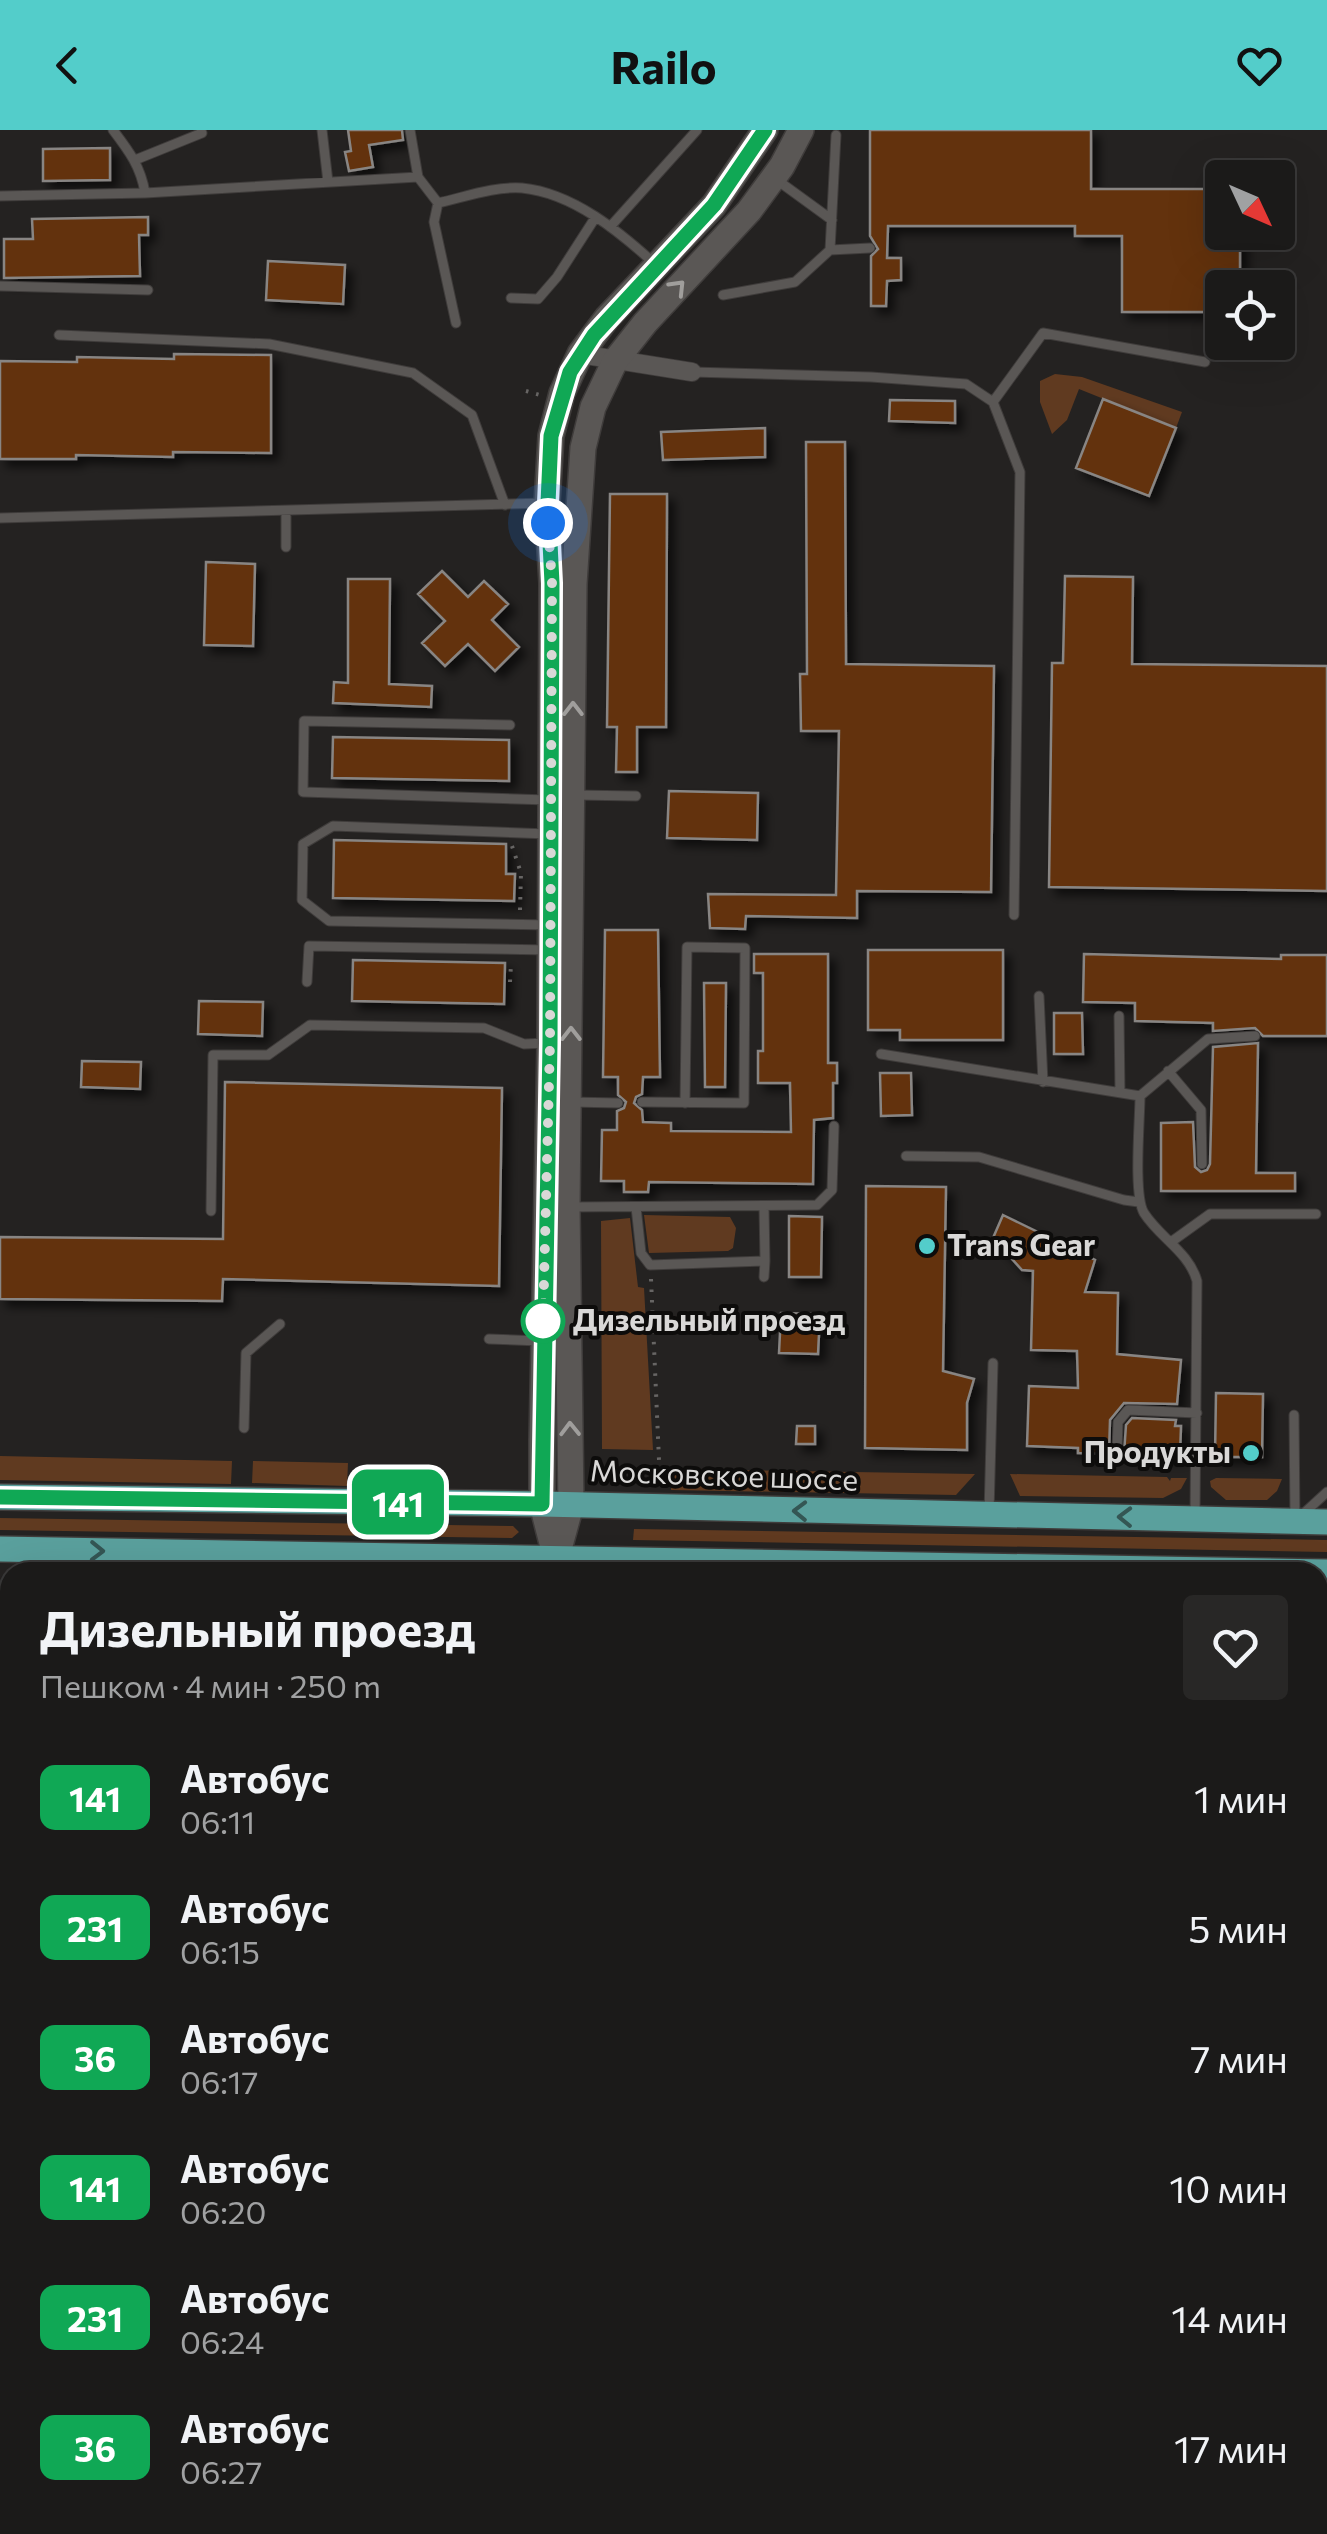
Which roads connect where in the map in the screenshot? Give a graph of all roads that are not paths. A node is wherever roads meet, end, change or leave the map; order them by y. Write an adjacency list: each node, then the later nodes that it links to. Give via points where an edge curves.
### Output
1 (113, 130): 9 (lane)
2 (322, 130): 12 (lane)
3 (410, 130): 10 (lane)
4 (697, 130): 18 (lane)
5 (765, 130): 21 (street, via 714,205)
6 (801, 130): 11 (street)
7 (202, 132): 9 (lane)
8 (836, 135): 17 (lane)
9 (135, 160): 13 (lane)
10 (418, 177): 12 (lane); 15 (lane)
11 (774, 178): 17 (lane); 29 (street, one-way to 11)
12 (328, 182): 13 (lane)
13 (144, 193): 14 (lane)
14 (0, 196)
15 (438, 203): 16 (lane, via 524,188); 26 (lane, via 434,222)
16 (595, 218): 18 (lane); 25 (lane, via 538,299)
17 (832, 220): 20 (lane)
18 (610, 227): 21 (lane)
19 (870, 248): 20 (lane)
20 (830, 250): 24 (lane, via 795,282)
21 (657, 266): 28 (street)
22 (0, 286): 23 (lane)
23 (148, 290)
24 (724, 295)
25 (511, 298)
26 (456, 323)
27 (59, 335): 34 (lane, via 269,344 413,373 472,415)
28 (580, 354): 29 (street); 33 (street, via 555,414)
29 (615, 361): 31 (street); 40 (street, one-way to 29, via 582,459 593,407)
30 (1205, 362): 32 (lane, via 1043,332)
31 (692, 372): 32 (lane, via 966,384)
32 (993, 402): 42 (lane, via 1020,472)
33 (548, 503): 34 (lane); 40 (street)
34 (504, 504): 35 (lane)
35 (286, 512): 36 (lane); 37 (lane)
36 (0, 518)
37 (286, 547)
38 (510, 725): 40 (lane, via 304,722 303,792)
39 (636, 796): 40 (lane)
40 (562, 797): 41 (street); 54 (street, one-way to 40)
41 (550, 834): 43 (street); 43 (lane, via 332,826 303,844 302,900 329,921 520,924)
42 (1014, 915)
43 (550, 937): 44 (lane, via 309,946); 48 (street)
44 (307, 982)
45 (1039, 996): 51 (lane)
46 (1118, 1016): 52 (lane)
47 (1255, 1036): 50 (lane, via 1208,1039)
48 (550, 1043): 65 (lane, via 524,1044 484,1028 310,1026 268,1055 214,1055); 72 (street)
49 (881, 1054): 51 (lane)
50 (1168, 1071): 53 (lane); 60 (lane, via 1201,1110)
51 (1042, 1082): 52 (lane)
52 (1120, 1092): 53 (lane)
53 (1140, 1096): 61 (lane)
54 (571, 1102): 56 (lane); 62 (street)
55 (642, 1102): 57 (lane)
56 (618, 1103)
57 (686, 1103): 57 (lane, via 744,1103 745,948 687,947)
58 (834, 1126): 64 (lane, via 834,1180 826,1198 804,1207)
59 (906, 1156): 61 (lane, via 980,1156)
60 (1202, 1164)
61 (1140, 1202): 67 (lane)
62 (568, 1207): 63 (lane); 81 (street, one-way to 62)
63 (636, 1207): 64 (lane); 68 (lane, via 641,1253 650,1265)
64 (764, 1207): 68 (lane)
65 (211, 1212)
66 (1316, 1214): 67 (lane, via 1210,1214)
67 (1171, 1242): 74 (lane, via 1197,1281)
68 (764, 1261): 69 (lane)
69 (764, 1277)
70 (280, 1324): 76 (lane, via 246,1353)
71 (488, 1339): 72 (lane)
72 (542, 1341): 80 (street)
73 (992, 1363): 82 (lane)
74 (1197, 1413): 77 (lane, via 1128,1410 1118,1422); 83 (lane)
75 (1294, 1414): 84 (lane)
76 (244, 1428)
77 (1117, 1451)
78 (1327, 1492): 84 (lane)
79 (0, 1498): 80 (main road, Московское шоссе)
80 (542, 1504): 81 (main road, Московское шоссе); 87 (street)
81 (571, 1504): 82 (main road, Московское шоссе, one-way to 81); 87 (street)
82 (989, 1515): 83 (main road, Московское шоссе, one-way to 82)
83 (1195, 1518): 84 (main road, Московское шоссе)
84 (1295, 1522): 85 (main road, Московское шоссе)
85 (1327, 1522)
86 (0, 1550): 87 (main road, one-way to 87)
87 (556, 1560): 88 (main road)
88 (684, 1562)

